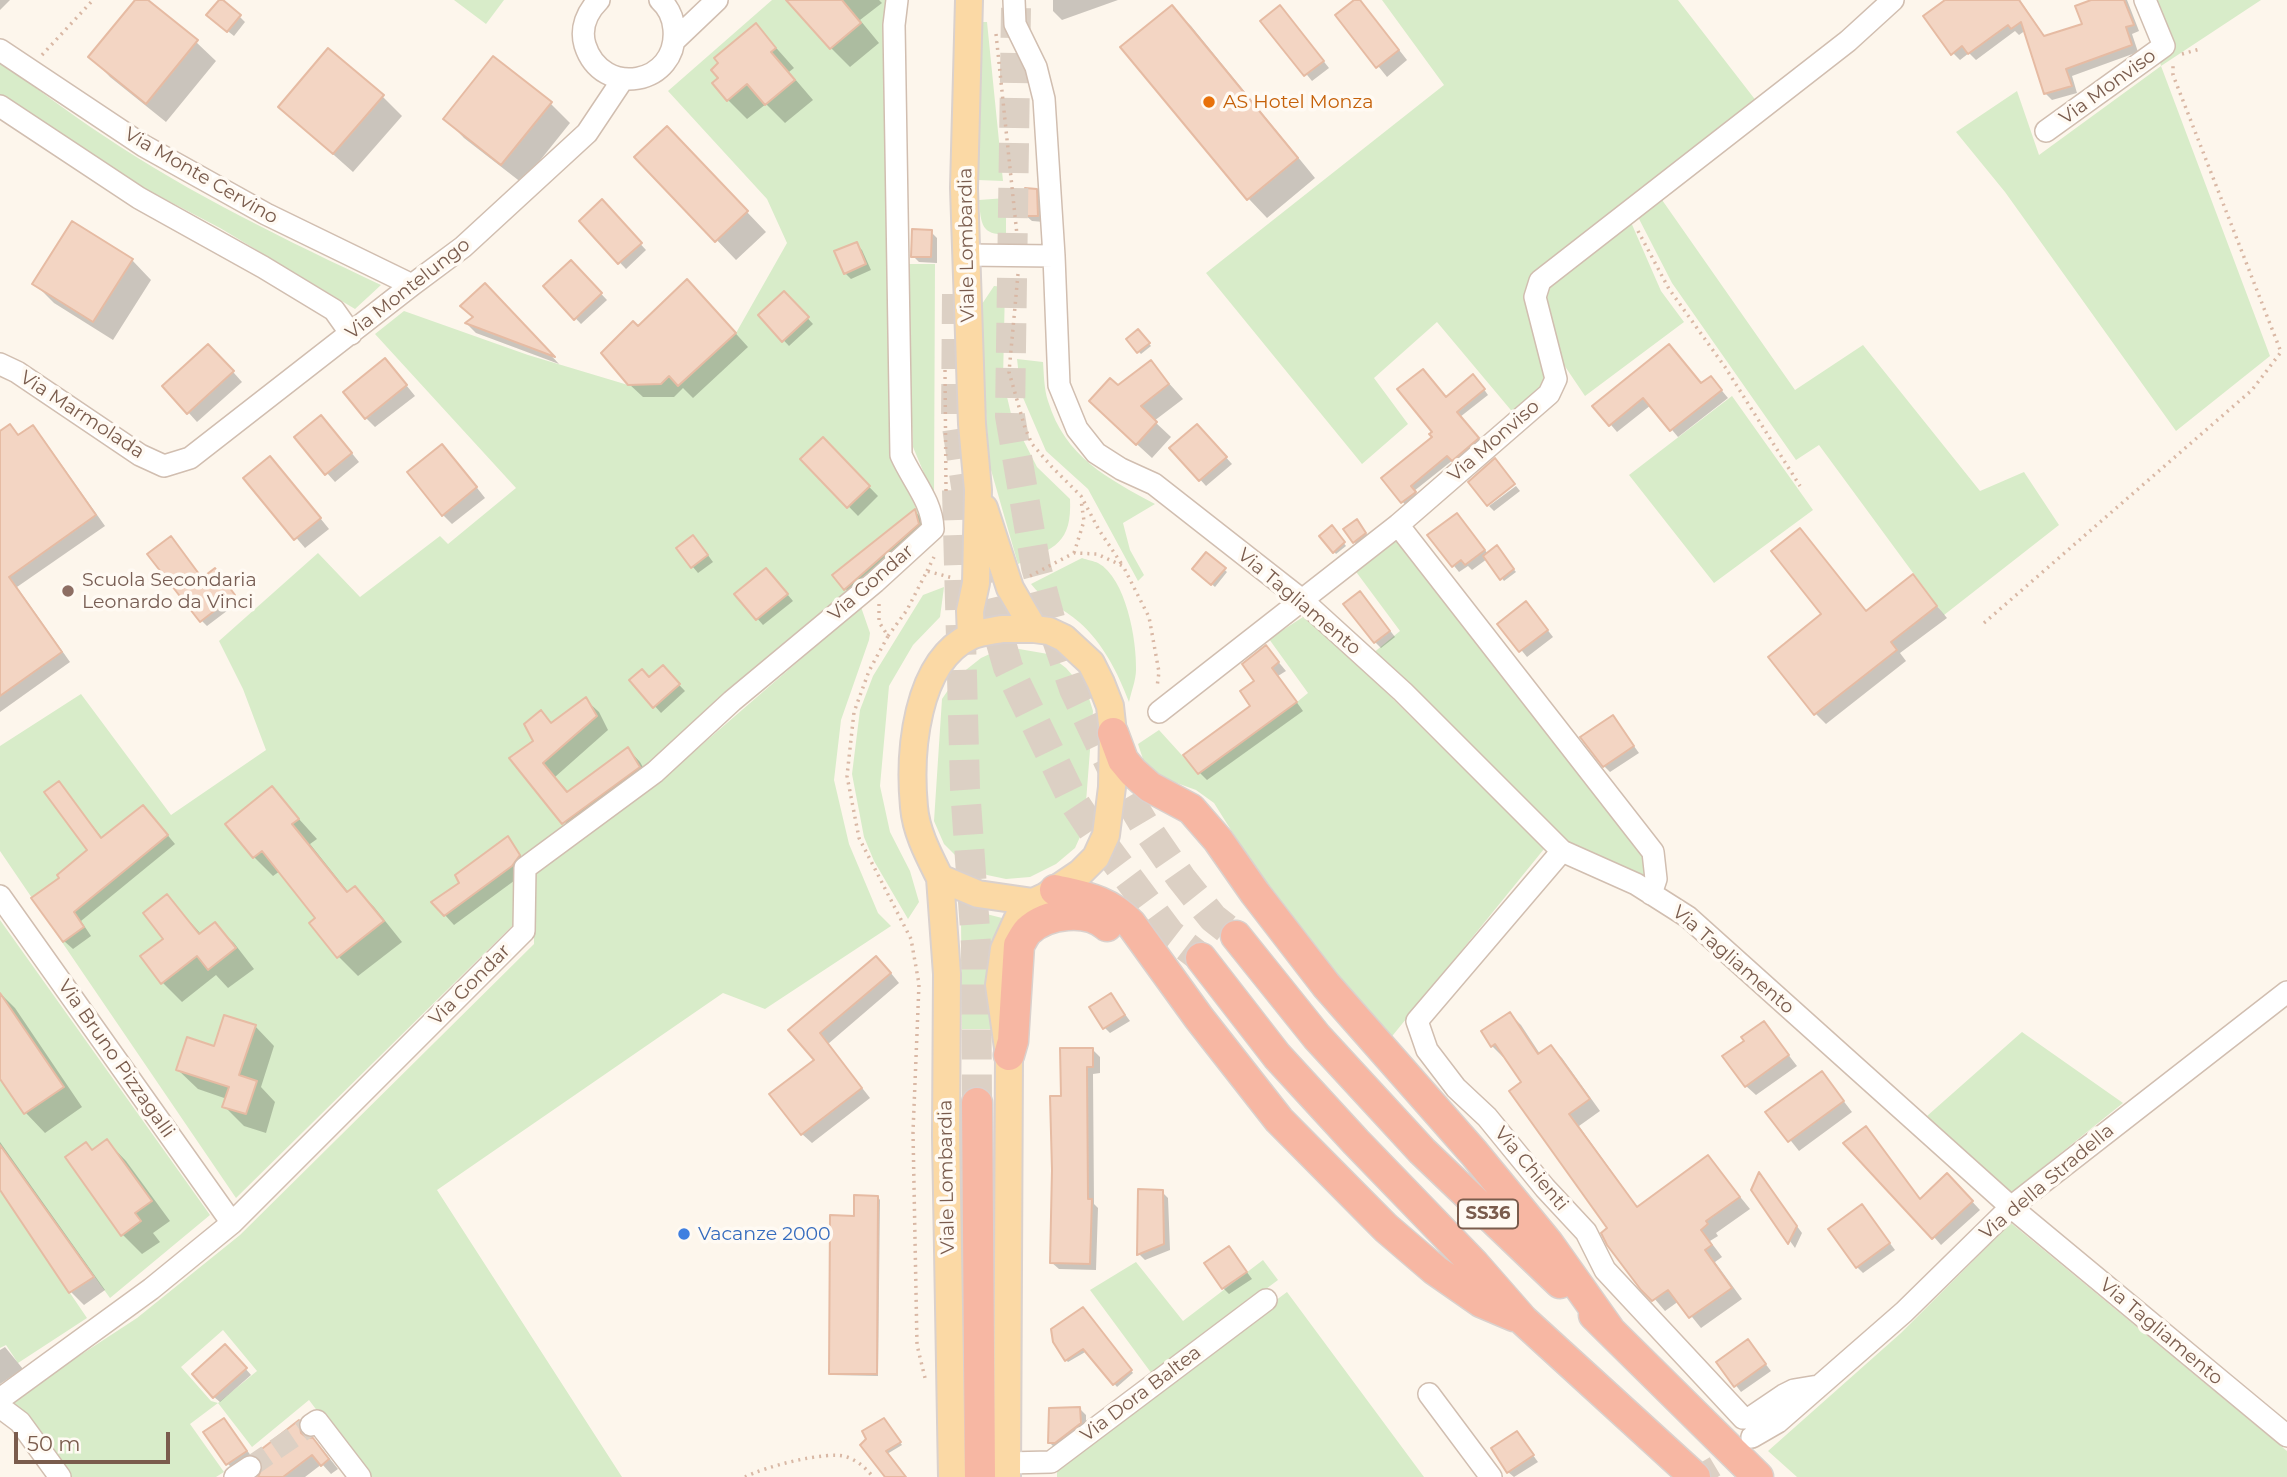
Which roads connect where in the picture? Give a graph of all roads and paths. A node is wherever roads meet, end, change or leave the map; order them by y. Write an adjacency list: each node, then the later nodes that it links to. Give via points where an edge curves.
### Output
1 (93, 0): 14 (path)
2 (717, 0): 11 (street)
3 (897, 0): 32 (street, via 895,171 901,455 933,513)
4 (969, 0): 19 (main road, Viale Lombardia)
5 (1014, 0): 21 (street, via 1015,24 1036,67 1044,99)
6 (1893, 0): 18 (street, Via Monviso, via 1848,41)
7 (2146, 0): 17 (street, Via Monviso, via 2164,46)
8 (670, 2): 11 (street)
9 (589, 3): 15 (street, via 584,23 589,55 607,74)
10 (995, 28): 20 (path)
11 (675, 40): 15 (street, via 659,69 645,77)
12 (0, 50): 14 (street, Via Monte Cervino)
13 (2172, 55): 37 (path, via 2173,75 2281,352 2252,390)
14 (29, 69): 22 (street, Via Monte Cervino, via 144,146 242,201)
15 (623, 79): 22 (street, Via Montelungo, via 587,133 463,247)
16 (0, 106): 23 (street, via 139,198 334,310)
17 (2046, 131)
18 (1629, 211): 27 (path, via 1670,289); 31 (street, Via Monviso, via 1540,281 1535,297 1556,379 1549,394)
19 (966, 255): 20 (street); 28 (main road, Viale Lombardia)
20 (1019, 255): 21 (street); 29 (path, via 1009,372 1032,443)
21 (1054, 256): 36 (street, Via Tagliamento, via 1059,386 1077,429 1096,453 1154,484)
22 (412, 285): 23 (street, Via Montelungo)
23 (351, 334): 26 (street, Via Montelungo, via 190,458)
24 (0, 364): 26 (street, Via Marmolada)
25 (945, 368): 30 (path)
26 (164, 466)
27 (1800, 486)
28 (978, 490): 38 (main road, Viale Lombardia, via 1010,588); 39 (main road, Viale Lombardia)
29 (1081, 496): 33 (path); 33 (path, via 1084,521 1074,552 1097,554)
30 (946, 498)
31 (1398, 525): 36 (street, Via Monviso); 44 (street, via 1653,852 1656,879)
32 (935, 539): 34 (path); 35 (street, Via Gondar)
33 (1123, 566): 40 (path, via 1149,617 1159,672)
34 (927, 571)
35 (875, 582): 54 (street, Via Gondar, via 655,772 525,868 524,931); 58 (path, via 879,622 888,636 854,712 847,776 859,838 911,939 919,984 913,1132 916,1318)
36 (1302, 600): 40 (street, Via Monviso); 42 (street, Via Tagliamento, via 1403,692)
37 (1984, 623)
38 (1034, 629): 39 (main road, via 1002,629); 41 (main road, via 1064,638 1091,663 1110,706)
39 (971, 636): 43 (main road, via 937,667 917,720 914,808 922,843)
40 (1159, 712)
41 (1112, 733): 46 (main road, via 1106,835 1096,857 1080,873); 57 (highway, via 1133,772 1150,788 1191,809 1218,840 1326,985 1474,1153 1548,1243)
42 (1562, 851): 44 (street, Via Tagliamento); 59 (street, Via Chienti, via 1417,1021 1427,1050 1586,1233 1605,1270 1743,1418 1794,1391)
43 (940, 878): 46 (main road, via 978,894); 71 (main road, Viale Lombardia, via 947,974)
44 (1651, 894): 53 (street, Via Tagliamento, via 1688,917)
45 (0, 896): 54 (street, Via Bruno Pizzagalli)
46 (1044, 896): 50 (main road, via 1018,918 1004,949 999,985); 52 (highway, SS36, via 1099,901 1120,911)
47 (1236, 936): 57 (highway, SS36, via 1317,1037 1422,1151)
48 (1200, 958): 56 (highway, SS36, via 1278,1056)
49 (2287, 992): 53 (street, Via della Stradella)
50 (1009, 1055): 52 (highway, via 1019,945 1039,924 1085,915 1102,921 1115,933 1197,1047); 66 (main road)
51 (976, 1103): 72 (highway)
52 (1279, 1120): 56 (highway, SS36, via 1435,1270 1481,1302)
53 (2011, 1207): 59 (street, Via della Stradella, via 1904,1312); 64 (street, Via Tagliamento)
54 (232, 1223): 61 (street, Via Gondar, via 151,1289)
55 (1266, 1300): 66 (street, Via Dora Baltea, via 1051,1462)
56 (1523, 1320): 74 (highway, SS36)
57 (1609, 1329): 75 (highway, SS36)
58 (926, 1382)
59 (1818, 1386): 65 (street, Via della Stradella, via 1778,1422)
60 (1429, 1394): 73 (street)
61 (0, 1399)
62 (0, 1407): 67 (street, via 20,1422)
63 (311, 1425): 68 (street, via 317,1421)
64 (2287, 1436)
65 (1752, 1437)
66 (1007, 1470)
67 (60, 1477)
68 (360, 1477)
69 (745, 1477): 70 (path, via 775,1466 845,1456)
70 (873, 1477)
71 (952, 1477)
72 (980, 1477)
73 (1491, 1477)
74 (1695, 1477)
75 (1758, 1477)

